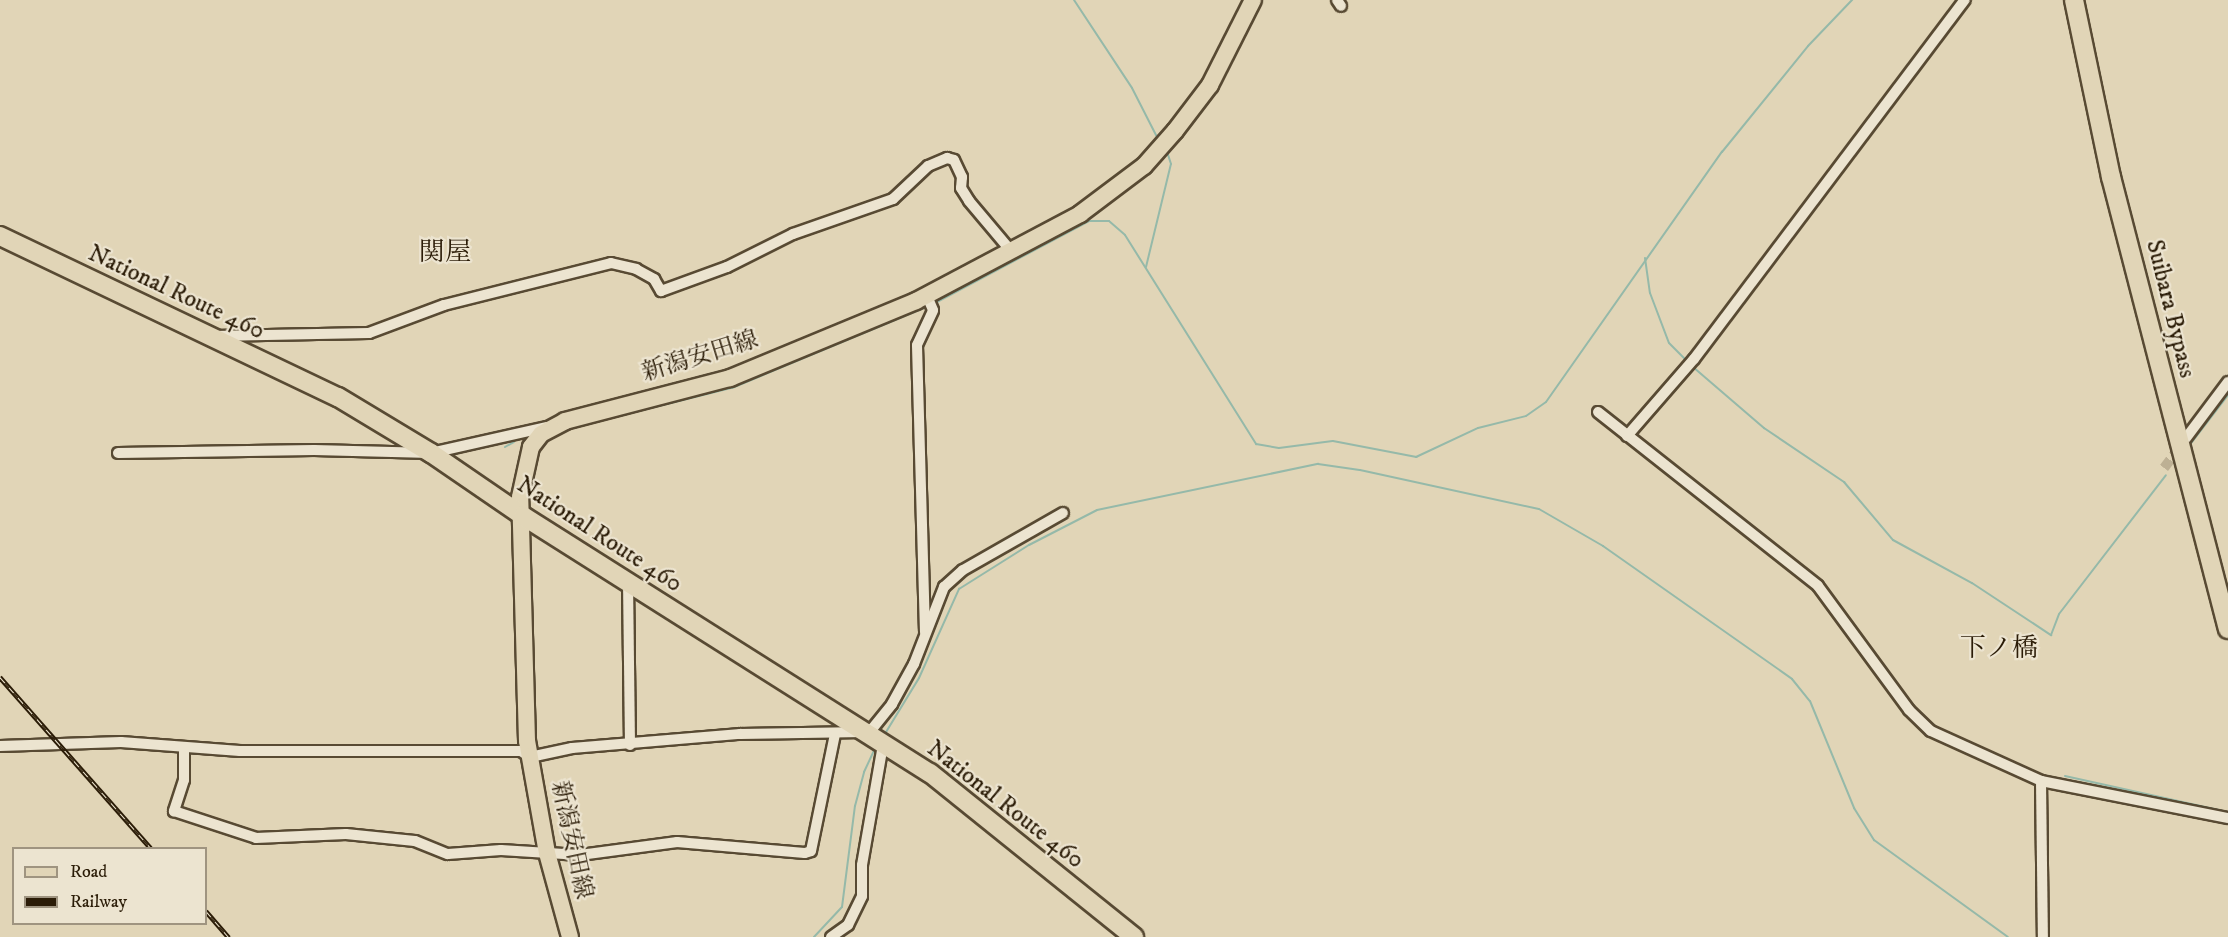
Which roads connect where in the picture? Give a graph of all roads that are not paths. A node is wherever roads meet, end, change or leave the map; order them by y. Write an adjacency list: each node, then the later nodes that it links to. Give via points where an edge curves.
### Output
1 (1253, 0): 5 (main road, 新潟安田線, via 1210,85 1144,166 1094,205)
2 (1965, 0): 11 (street, via 1694,359)
3 (2074, 0): 18 (highway, Suibara Bypass, via 2111,177)
4 (0, 236): 7 (highway, National Route 460)
5 (1012, 252): 6 (main road, 新潟安田線); 7 (street, via 969,201 961,189 962,177 954,160 947,158 928,166 893,199 793,234 727,267 661,291 654,279 611,263 444,305 369,333)
6 (927, 296): 10 (main road, 新潟安田線, via 730,378); 19 (street, via 933,310 918,345)
7 (214, 336): 14 (highway, National Route 460, via 338,397)
8 (2228, 382): 12 (street)
9 (1598, 412): 11 (street)
10 (552, 426): 14 (street); 16 (main road, 新潟安田線, via 541,434 526,458 520,497)
11 (1627, 436): 26 (street, via 1818,586 1909,710 1931,731)
12 (2186, 438)
13 (118, 453): 14 (street)
14 (431, 453): 16 (highway, National Route 460)
15 (1063, 513): 19 (street, via 963,570 944,587)
16 (523, 516): 17 (highway, National Route 460); 25 (main road, 新潟安田線, via 525,707)
17 (628, 581): 21 (highway, National Route 460); 22 (street)
18 (2228, 629)
19 (925, 635): 21 (street, via 892,704 872,729)
20 (835, 734): 21 (street); 22 (street, via 740,734); 28 (street, via 811,851 677,842 580,855)
21 (872, 738): 30 (street, via 862,896 848,925); 31 (highway, National Route 460, via 930,774)
22 (630, 745): 25 (street, via 572,748)
23 (0, 746): 24 (street, via 121,742)
24 (184, 748): 25 (street, via 521,751); 28 (street, via 184,780 174,811 245,835 256,838 346,834 415,841 448,854 501,850)
25 (530, 757): 28 (main road, 新潟安田線)
26 (2041, 781): 27 (street); 32 (street)
27 (2228, 818)
28 (547, 853): 29 (main road, 新潟安田線)
29 (570, 937)
30 (831, 937)
31 (1134, 937)
32 (2043, 937)

